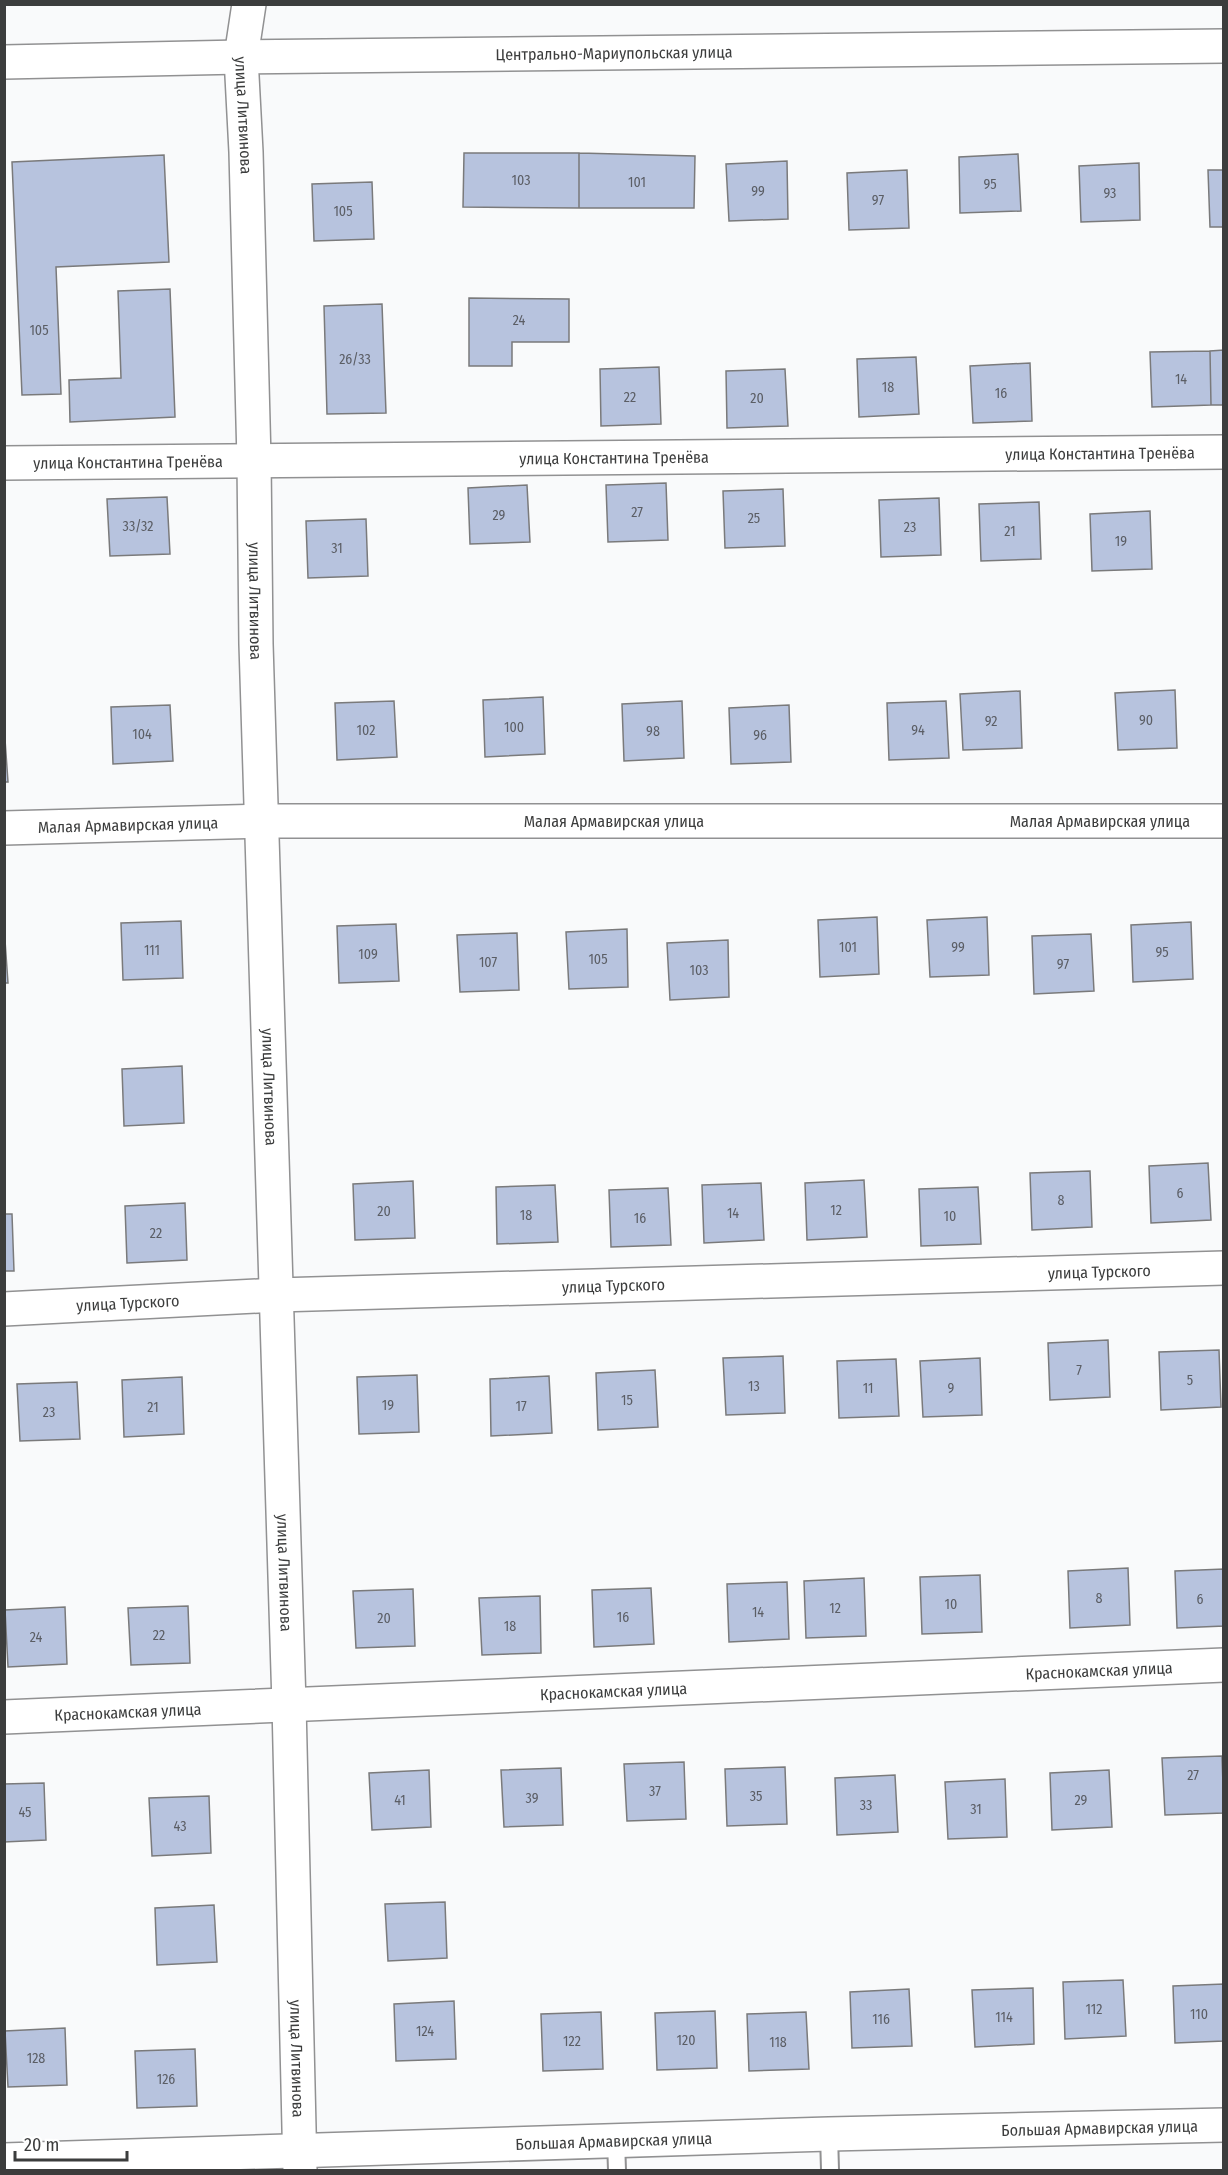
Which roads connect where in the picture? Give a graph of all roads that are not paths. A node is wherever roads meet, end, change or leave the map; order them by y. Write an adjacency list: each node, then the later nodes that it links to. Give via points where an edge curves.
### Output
1 (249, 4): 3 (street, улица Литвинова)
2 (1224, 46): 3 (street, Центрально-Мариупольская улица)
3 (241, 57): 4 (street, Центрально-Мариупольская улица); 6 (street, улица Литвинова)
4 (4, 62)
5 (1224, 452): 6 (street, улица Константина Тренёва)
6 (254, 460): 7 (street, улица Константина Тренёва); 8 (street, улица Литвинова)
7 (4, 463)
8 (262, 820): 9 (street, Малая Армавирская улица); 10 (street, Малая Армавирская улица); 12 (street, улица Литвинова)
9 (1224, 820)
10 (4, 828)
11 (1224, 1268): 12 (street, улица Турского)
12 (277, 1295): 13 (street, улица Турского); 15 (street, улица Литвинова)
13 (4, 1309)
14 (1224, 1665): 15 (street, Краснокамская улица)
15 (289, 1704): 16 (street, Краснокамская улица); 21 (street, улица Литвинова)
16 (4, 1717)
17 (1224, 2125): 18 (street, Большая Армавирская улица)
18 (829, 2134): 19 (street, Большая Армавирская улица); 22 (lane)
19 (617, 2156): 21 (street, Большая Армавирская улица)
20 (4, 2160): 21 (street, Большая Армавирская улица)
21 (299, 2160)
22 (830, 2170)

